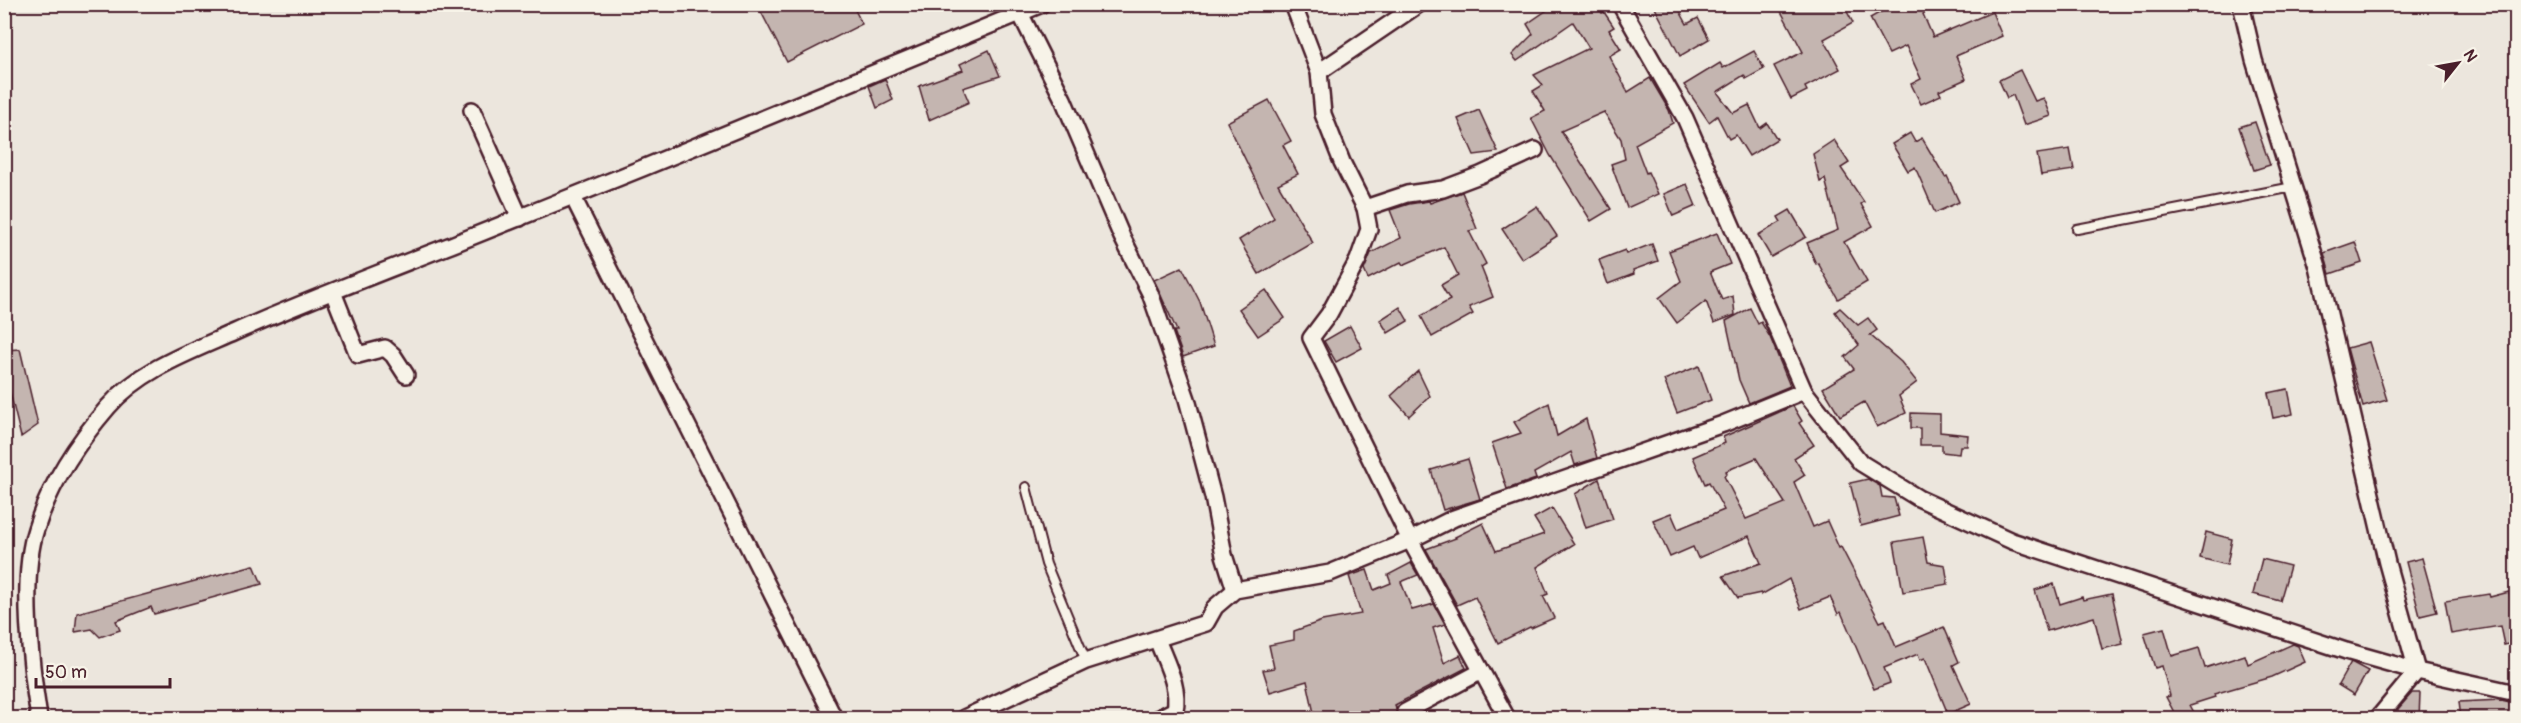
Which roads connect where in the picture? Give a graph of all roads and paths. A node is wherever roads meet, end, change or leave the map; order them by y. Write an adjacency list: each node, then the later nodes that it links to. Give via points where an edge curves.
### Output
1 (1042, 4): 6 (street)
2 (1293, 4): 7 (street)
3 (1419, 4): 7 (street)
4 (1620, 4): 17 (street, via 1685,118)
5 (2241, 4): 10 (street)
6 (1020, 14): 11 (street); 20 (street, via 1064,99 1122,237 1150,292 1187,399)
7 (1319, 72): 12 (street, via 1323,114)
8 (472, 110): 13 (street)
9 (1535, 150): 12 (street, via 1443,189 1407,194)
10 (2293, 187): 14 (lane); 23 (street, via 2318,267 2387,563)
11 (573, 197): 13 (street); 28 (street)
12 (1365, 208): 19 (street, via 1369,229 1358,260 1329,314 1311,338)
13 (520, 218): 15 (street)
14 (2077, 229)
15 (333, 292): 16 (street, via 358,355 389,350); 27 (street, via 173,359 138,380 110,405 76,447 55,481 35,531 30,563 29,631)
16 (406, 375)
17 (1804, 391): 19 (street, via 1723,424 1454,518); 23 (street, via 1861,464 1918,498 2012,541)
18 (1026, 487): 22 (lane, via 1046,564)
19 (1410, 540): 20 (street, via 1330,573); 24 (street)
20 (1235, 590): 21 (street, via 1215,606 1206,623)
21 (1157, 639): 22 (street); 30 (street, via 1177,701 1175,710)
22 (1086, 661): 29 (street)
23 (2417, 671): 25 (street); 32 (street)
24 (1480, 672): 26 (street); 31 (street)
25 (2517, 693)
26 (1405, 712)
27 (39, 718)
28 (834, 718)
29 (964, 718)
30 (1159, 718)
31 (1507, 718)
32 (2378, 718)

